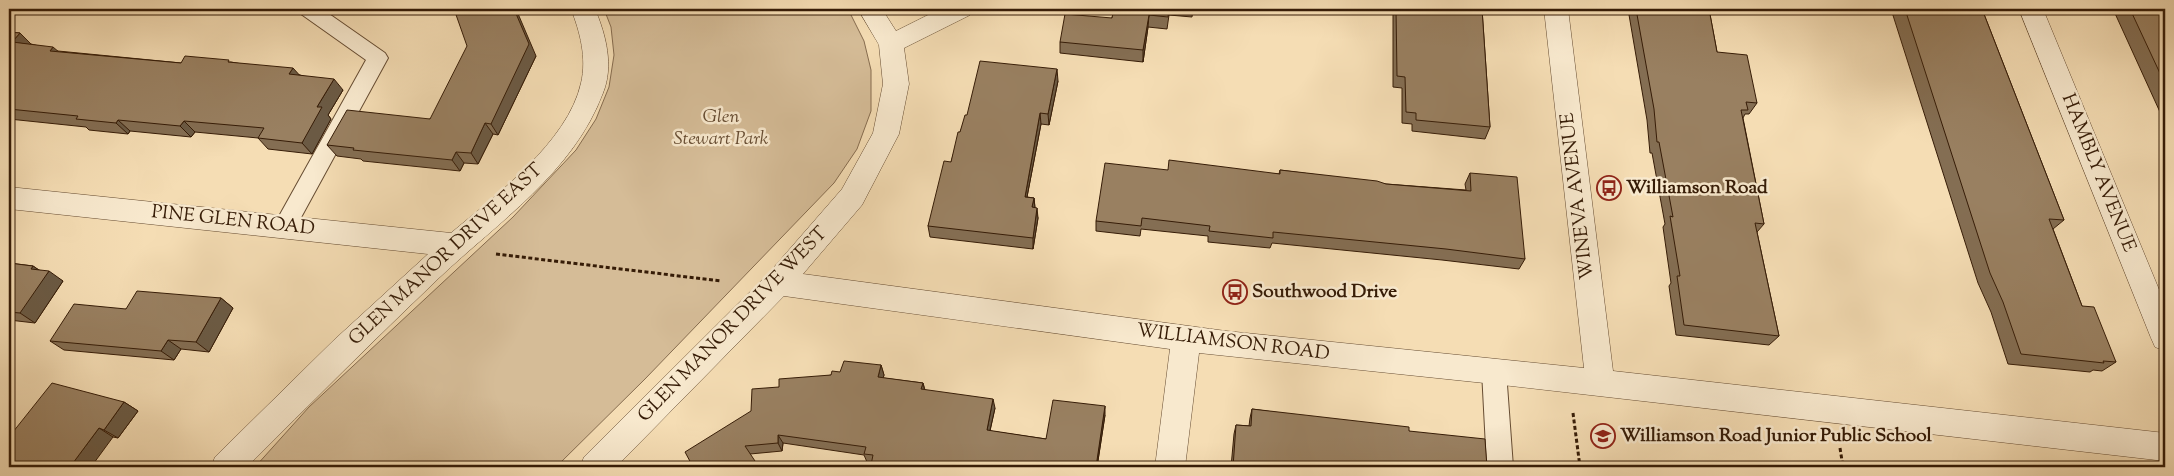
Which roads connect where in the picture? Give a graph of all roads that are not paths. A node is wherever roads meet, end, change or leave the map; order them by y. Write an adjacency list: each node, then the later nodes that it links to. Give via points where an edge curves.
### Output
1 (308, 9): 9 (lane, via 378,58)
2 (583, 9): 10 (street, GLEN MANOR DRIVE EAST, via 589,22 597,66 592,91 582,115 551,158)
3 (870, 9): 7 (street, GLEN MANOR DRIVE WEST)
4 (960, 9): 7 (street)
5 (1556, 9): 15 (street, WINEVA AVENUE)
6 (2031, 9): 13 (street, HAMBLY AVENUE)
7 (891, 44): 11 (street, GLEN MANOR DRIVE WEST, via 896,84 886,134 852,197)
8 (9, 198): 9 (street, PINE GLEN ROAD)
9 (284, 226): 10 (street, PINE GLEN ROAD)
10 (456, 245): 17 (street, GLEN MANOR DRIVE EAST, via 351,342)
11 (778, 283): 12 (street, WILLIAMSON ROAD); 18 (street, GLEN MANOR DRIVE WEST)
12 (1186, 338): 14 (street, WILLIAMSON ROAD); 19 (street)
13 (2165, 338)
14 (1494, 371): 15 (street, WILLIAMSON ROAD); 20 (lane)
15 (1600, 383): 16 (street, WILLIAMSON ROAD)
16 (2165, 447)
17 (226, 467)
18 (595, 467)
19 (1170, 467)
20 (1500, 467)

